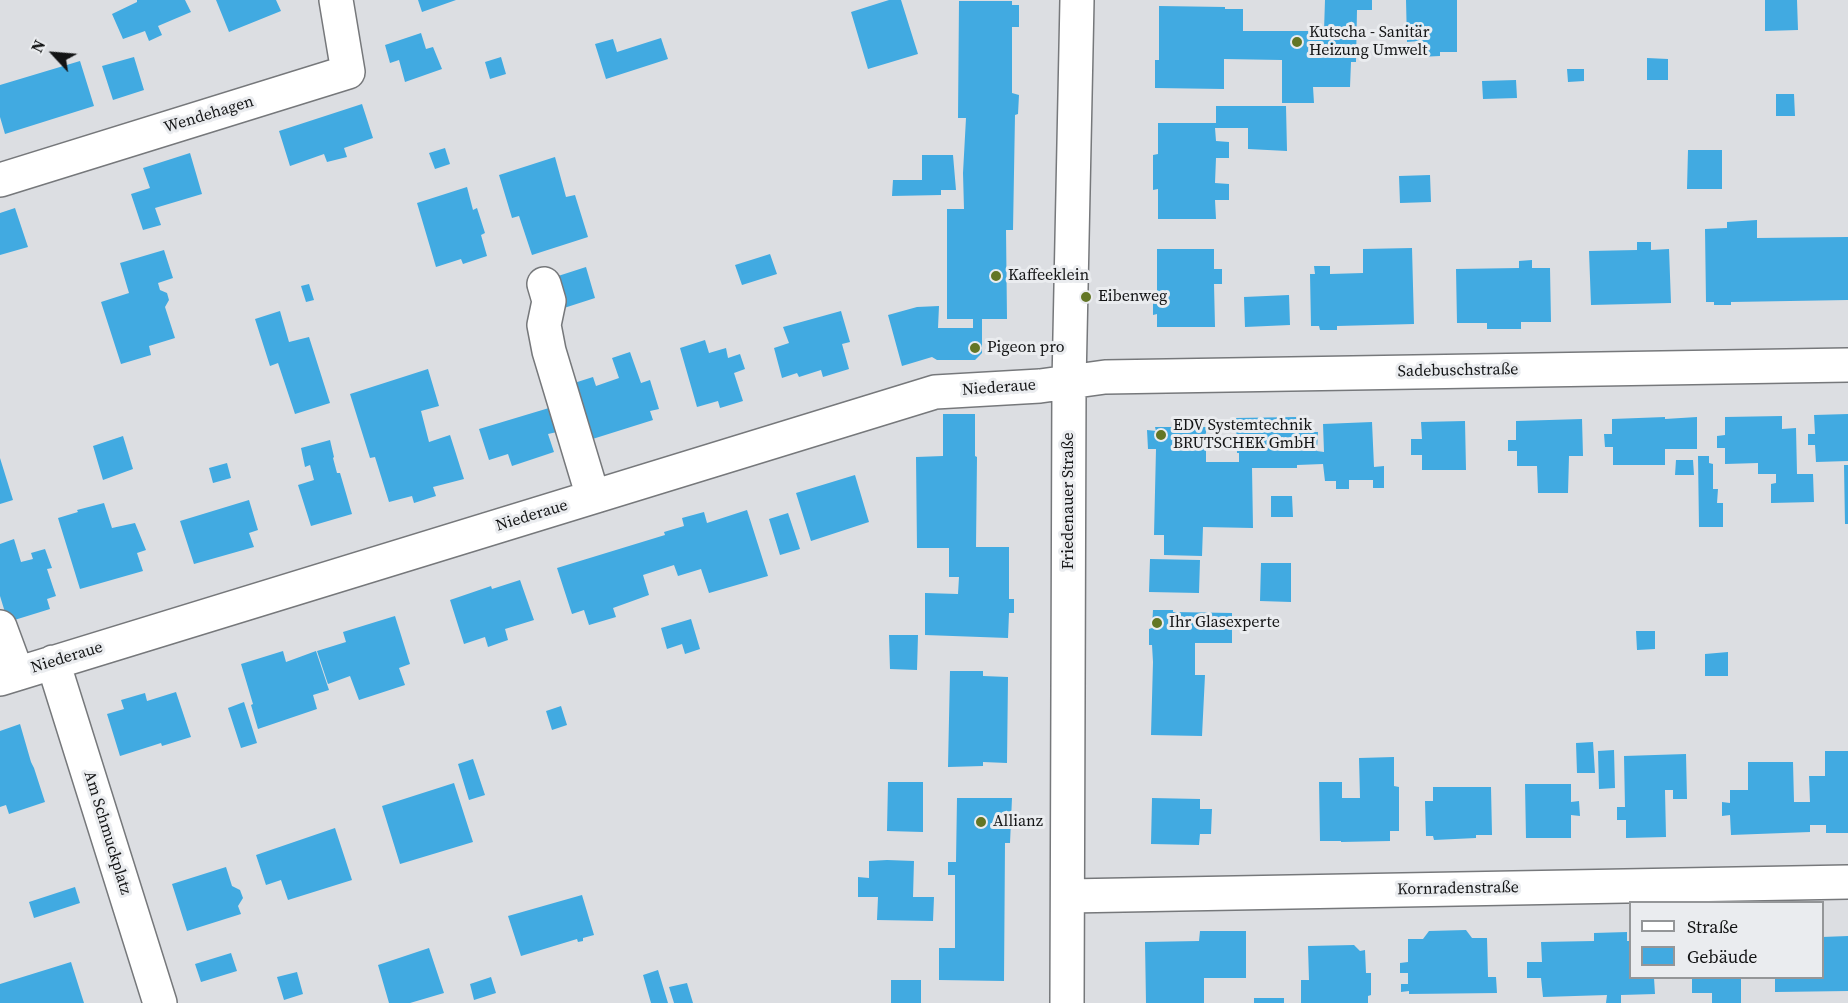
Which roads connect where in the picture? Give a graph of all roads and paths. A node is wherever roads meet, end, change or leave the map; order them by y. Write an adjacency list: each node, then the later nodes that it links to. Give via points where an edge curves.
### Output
1 (336, 0): 3 (street, Wendehagen, via 348,72)
2 (1077, 0): 6 (street, Friedenauer Straße)
3 (0, 180)
4 (544, 284): 7 (street, via 549,301 544,325 549,351)
5 (1848, 365): 6 (street, Sadebuschstraße, via 1105,377)
6 (1069, 383): 7 (street, Niederaue, via 935,392); 12 (street, Friedenauer Straße)
7 (593, 497): 9 (street, Niederaue)
8 (0, 627): 10 (street)
9 (53, 662): 10 (street, Niederaue); 13 (street, Am Schmuckplatz)
10 (8, 676)
11 (1848, 882): 12 (street, Kornradenstraße)
12 (1068, 896): 14 (street, Friedenauer Straße)
13 (160, 1003)
14 (1067, 1003)

